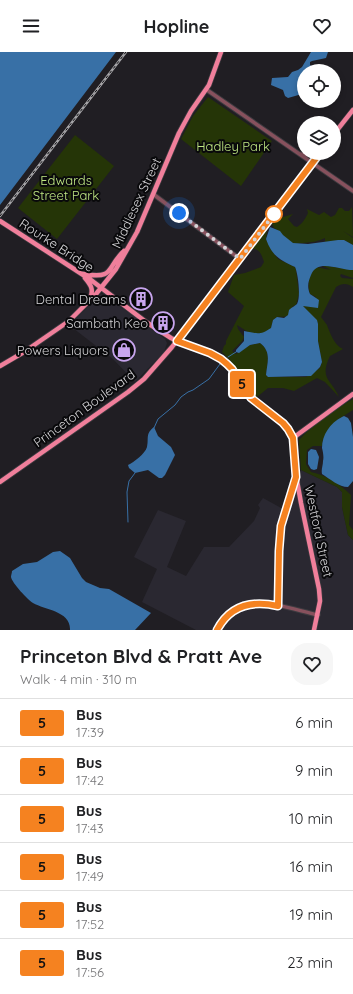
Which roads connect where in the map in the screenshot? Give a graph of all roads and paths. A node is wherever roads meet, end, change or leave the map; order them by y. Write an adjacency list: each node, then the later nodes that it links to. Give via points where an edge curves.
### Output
1 (221, 52): 2 (main road, Middlesex Street)
2 (207, 90): 5 (street); 10 (main road, Middlesex Street, via 191,111)
3 (353, 110): 4 (main road)
4 (341, 125)
5 (297, 153)
6 (307, 160): 8 (street)
7 (314, 160): 8 (main road, Princeton Boulevard)
8 (312, 163): 9 (street); 13 (main road, Princeton Boulevard)
9 (353, 191)
10 (153, 194): 12 (main road, Middlesex Street); 13 (street)
11 (0, 221): 14 (main road, Rourke Bridge)
12 (128, 248): 14 (main road, via 107,274); 15 (main road, Middlesex Street)
13 (240, 259): 17 (main road, Princeton Boulevard)
14 (82, 274): 15 (main road, Rourke Bridge); 16 (main road, via 91,286)
15 (101, 288): 16 (main road, Middlesex Street); 17 (main road, Rourke Bridge, via 146,322)
16 (88, 302): 18 (main road, Middlesex Street, via 69,321)
17 (177, 341): 20 (main road, Rourke Bridge, via 210,353 227,364 251,398 283,423); 21 (main road, Princeton Boulevard, via 144,379 128,392)
18 (0, 366)
19 (353, 394): 20 (main road)
20 (293, 438): 22 (main road, Westford Street, via 301,503 320,589)
21 (0, 482)
22 (318, 615): 23 (street, via 265,603 251,604 231,612); 24 (main road, Westford Street)
23 (217, 630)
24 (314, 630)

